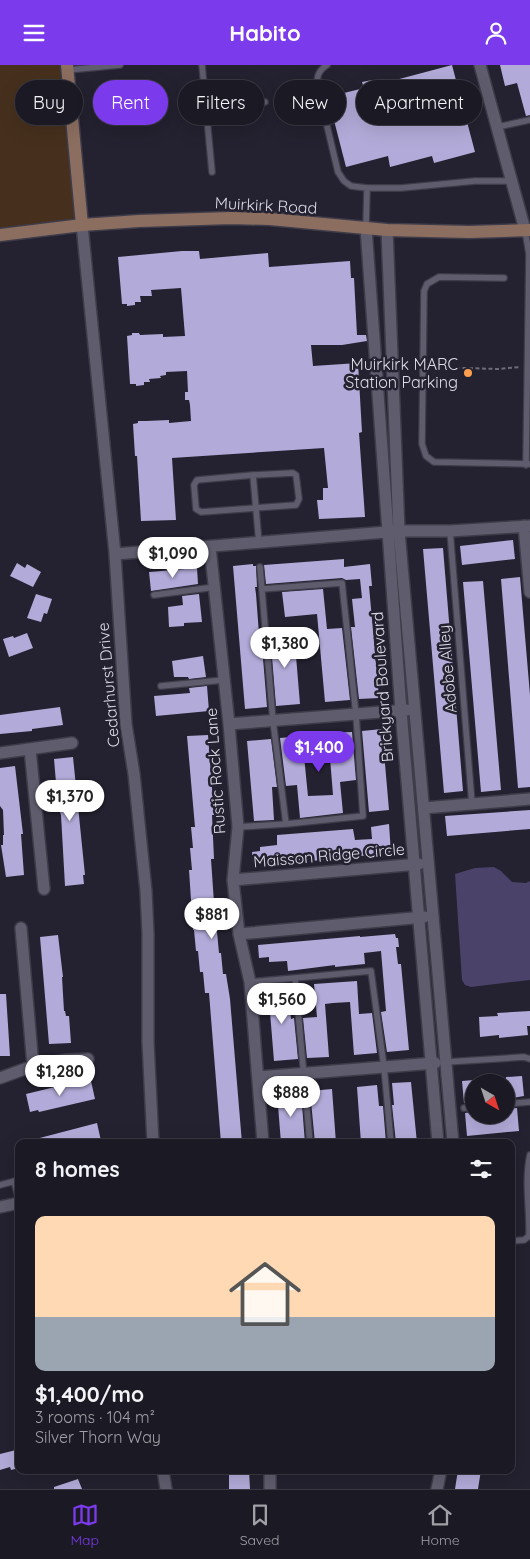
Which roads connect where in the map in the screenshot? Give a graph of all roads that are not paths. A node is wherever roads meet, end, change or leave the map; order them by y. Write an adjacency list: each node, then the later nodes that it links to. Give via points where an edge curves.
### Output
1 (120, 65): 5 (lane)
2 (202, 65): 6 (lane)
3 (327, 65): 12 (lane, via 316,78 338,172 351,186)
4 (480, 65): 9 (street)
5 (67, 68): 13 (main road)
6 (203, 80)
7 (530, 120): 9 (lane)
8 (208, 125): 10 (lane)
9 (497, 127): 11 (street)
10 (212, 172)
11 (512, 181): 12 (lane); 16 (street)
12 (367, 189): 14 (lane)
13 (82, 225): 14 (main road, Muirkirk Road, via 231,218); 17 (main road, Muirkirk Road); 28 (street, Cedarhurst Drive)
14 (366, 228): 15 (main road, Muirkirk Road); 25 (street, Brickyard Boulevard)
15 (387, 229): 16 (main road, Muirkirk Road); 23 (street, Brickyard Boulevard)
16 (527, 230): 19 (lane)
17 (0, 235)
18 (504, 278): 19 (lane, via 439,277 427,284 424,291 422,444 426,456 434,462)
19 (528, 465)
20 (253, 475): 21 (lane); 21 (lane, via 293,473 299,499 296,505); 21 (lane, via 197,480 194,485 196,509)
21 (256, 508): 26 (lane)
22 (527, 526): 24 (street); 32 (street)
23 (399, 531): 24 (street); 25 (street); 36 (street, Brickyard Boulevard)
24 (450, 531): 45 (lane, Adobe Alley)
25 (387, 532): 26 (street); 37 (street, Brickyard Boulevard)
26 (259, 543): 27 (street)
27 (210, 547): 28 (street); 30 (street, Rustic Rock Lane)
28 (115, 554): 70 (street, Cedarhurst Drive, via 124,707 146,891)
29 (260, 567): 31 (lane)
30 (215, 587): 33 (lane); 34 (street, Rustic Rock Lane)
31 (262, 589): 38 (lane, via 342,583); 39 (lane)
32 (530, 592)
33 (154, 595)
34 (224, 680): 35 (lane); 40 (street, Rustic Rock Lane)
35 (162, 686)
36 (415, 709): 37 (street); 46 (street, Brickyard Boulevard)
37 (400, 711): 38 (street); 49 (street, Brickyard Boulevard)
38 (356, 715): 39 (street); 47 (lane, via 363,815)
39 (273, 721): 40 (street); 47 (lane)
40 (229, 724): 48 (street, Rustic Rock Lane)
41 (72, 743): 42 (street)
42 (30, 749): 43 (street); 52 (street)
43 (0, 753)
44 (530, 799): 45 (street)
45 (472, 804): 46 (street)
46 (424, 808): 50 (street, Brickyard Boulevard)
47 (286, 824): 48 (lane)
48 (238, 827): 51 (street, Rustic Rock Lane)
49 (413, 864): 50 (street, Maisson Ridge Circle); 51 (street, Maisson Ridge Circle); 54 (street, Brickyard Boulevard)
50 (428, 865): 53 (street, Brickyard Boulevard)
51 (233, 881): 56 (street, Rustic Rock Lane)
52 (44, 889)
53 (433, 916): 54 (street); 62 (street, Brickyard Boulevard)
54 (418, 917): 56 (street); 61 (street, Brickyard Boulevard)
55 (21, 928): 63 (street)
56 (239, 934): 58 (street, Rustic Rock Lane)
57 (295, 978): 58 (lane); 64 (lane, via 371,971); 65 (lane)
58 (250, 982): 66 (street, Rustic Rock Lane)
59 (88, 1059): 63 (street)
60 (530, 1059): 62 (lane)
61 (430, 1063): 62 (street); 64 (street); 74 (street, Brickyard Boulevard)
62 (446, 1063): 75 (street, Brickyard Boulevard)
63 (33, 1066): 67 (street)
64 (384, 1067): 65 (street); 73 (lane)
65 (303, 1073): 66 (street); 72 (lane)
66 (258, 1077): 71 (street, Rustic Rock Lane)
67 (0, 1078)
68 (530, 1102): 69 (lane)
69 (515, 1103)
70 (153, 1139)
71 (263, 1139)
72 (310, 1139)
73 (391, 1139)
74 (438, 1139)
75 (453, 1139)
76 (530, 1155): 81 (lane, via 527,1166 529,1236)
77 (15, 1181): 78 (lane)
78 (0, 1185)
79 (15, 1202): 80 (street)
80 (0, 1207)
81 (515, 1241)
82 (164, 1474): 85 (street)
83 (270, 1474): 86 (street)
84 (440, 1474): 87 (street)
85 (166, 1489)
86 (270, 1489)
87 (437, 1489)

